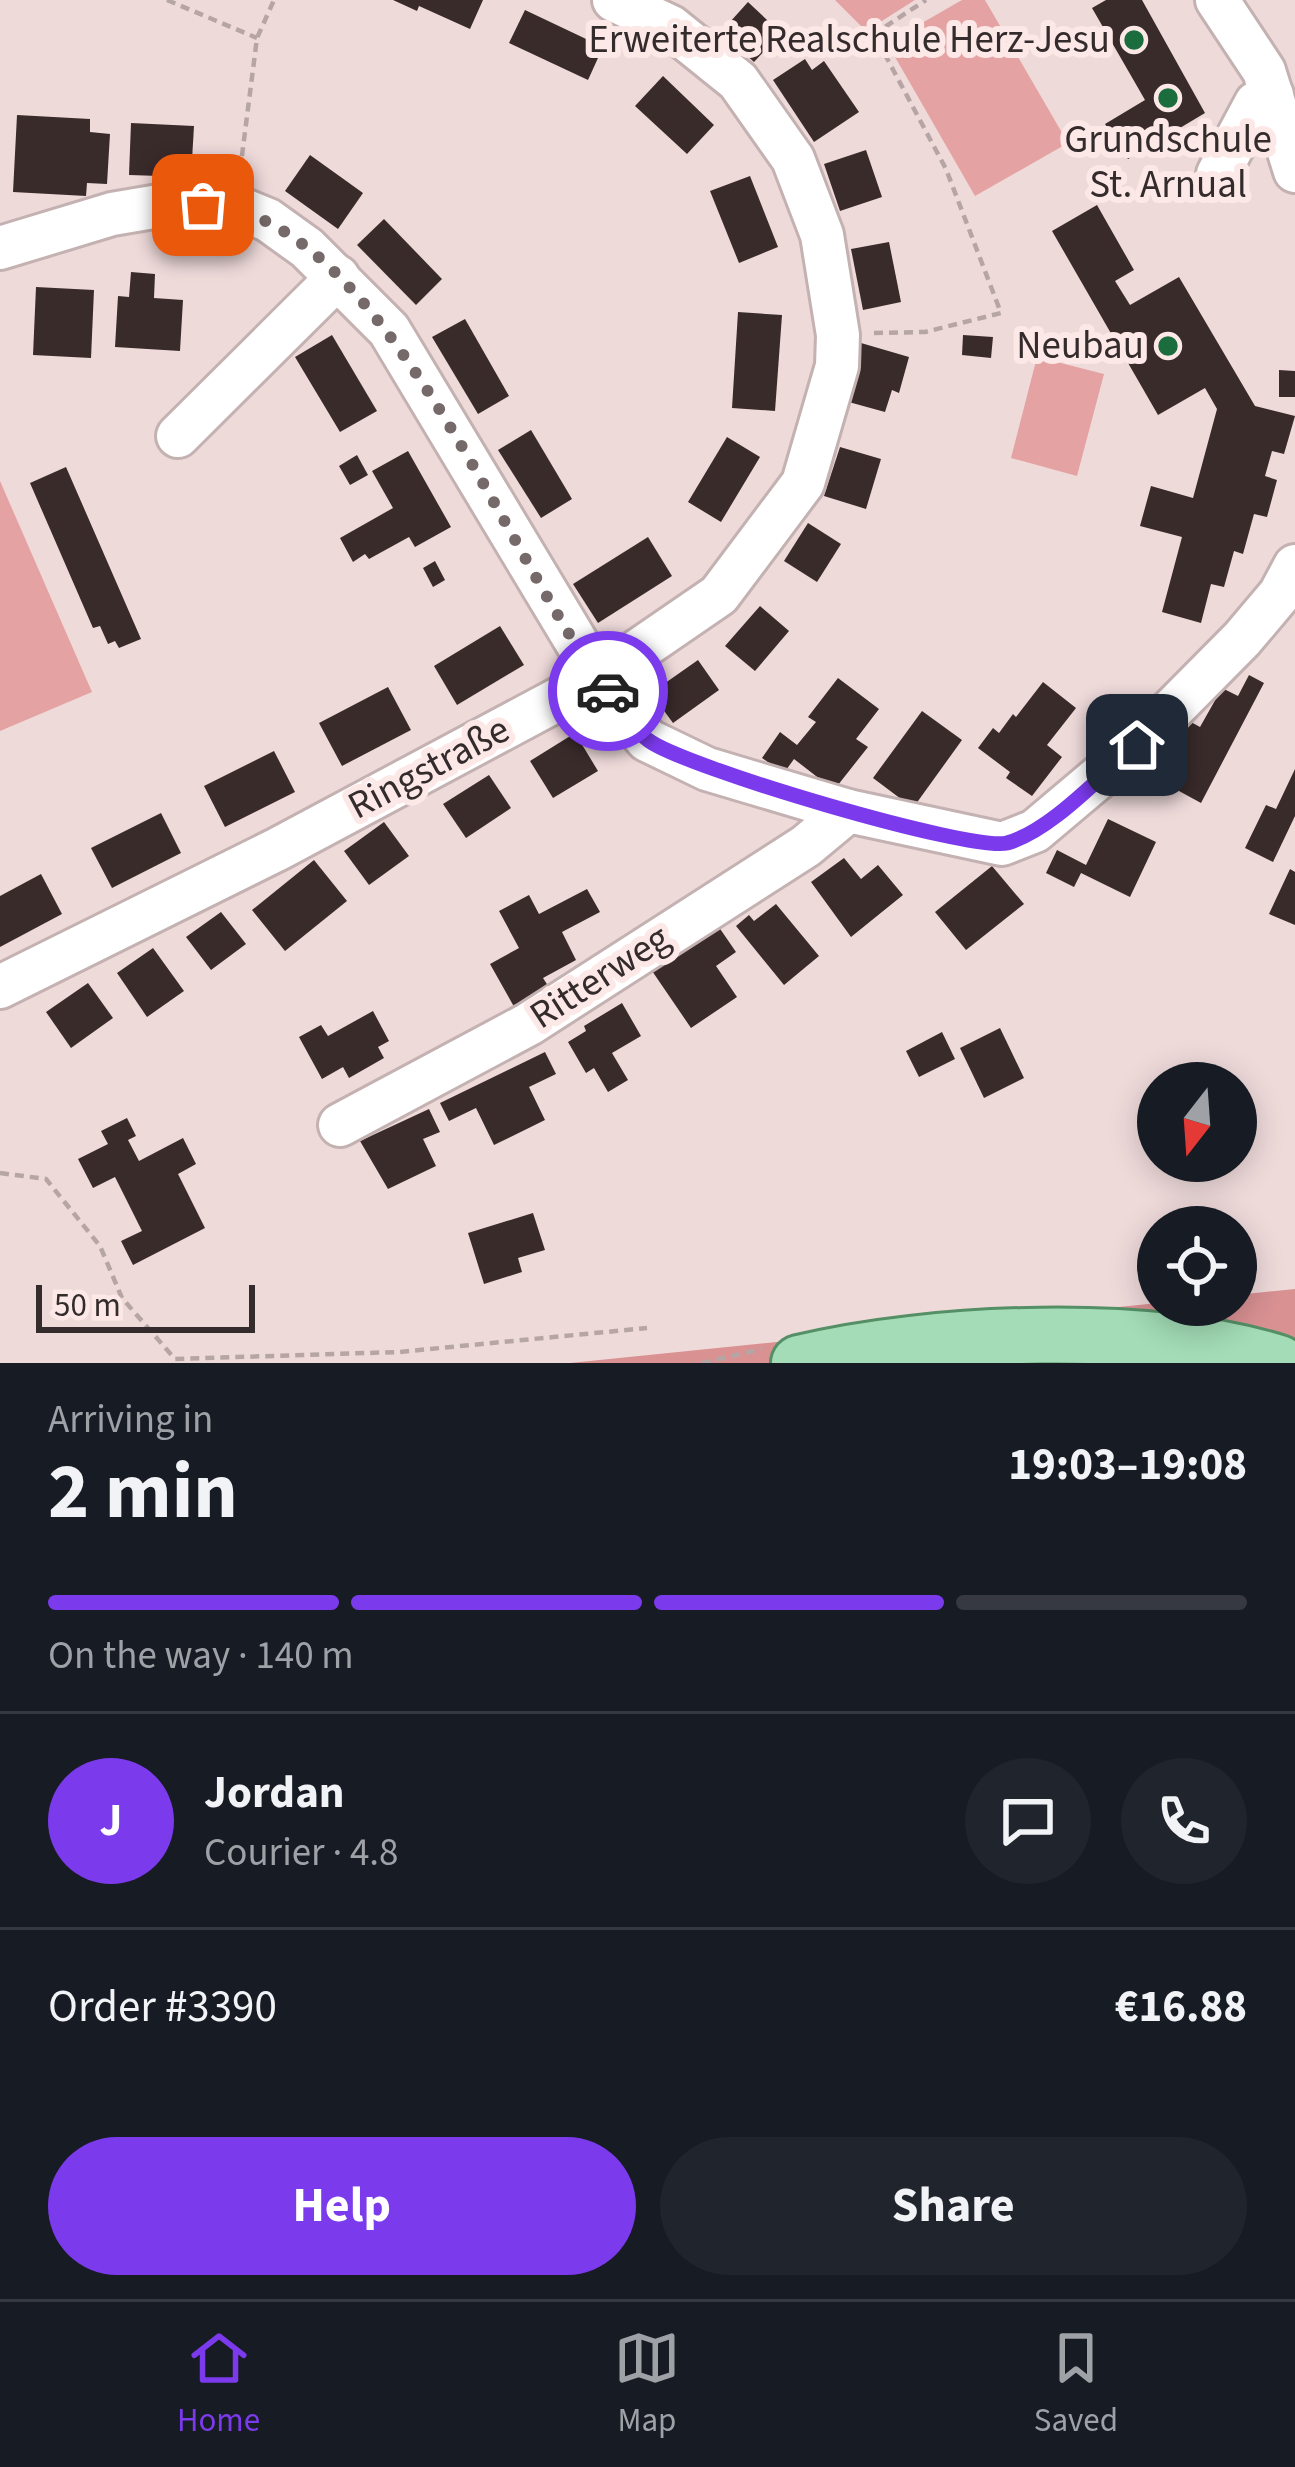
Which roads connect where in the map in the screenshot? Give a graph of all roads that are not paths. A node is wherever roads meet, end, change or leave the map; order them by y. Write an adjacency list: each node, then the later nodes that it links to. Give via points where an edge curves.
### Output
1 (614, 0): 10 (street, Ringstraße, via 670,27 738,81 793,159 822,235 838,335 803,483 719,595)
2 (1217, 0): 3 (street)
3 (1277, 74): 4 (street); 5 (street)
4 (1295, 171)
5 (1218, 173)
6 (0, 248): 7 (street, via 112,214 172,204 234,206 268,220)
7 (338, 277): 8 (street); 10 (street, via 388,330)
8 (178, 436)
9 (1295, 566): 11 (street, via 1242,639 1137,745 1035,831 1002,844)
10 (598, 678): 11 (street, via 647,740 706,769); 12 (street, Ringstraße)
11 (848, 811): 13 (street, Ritterweg, via 529,1024)
12 (0, 987)
13 (340, 1125)
14 (800, 1363): 15 (main road, via 925,1342 1079,1336 1168,1341)
15 (1279, 1363)

